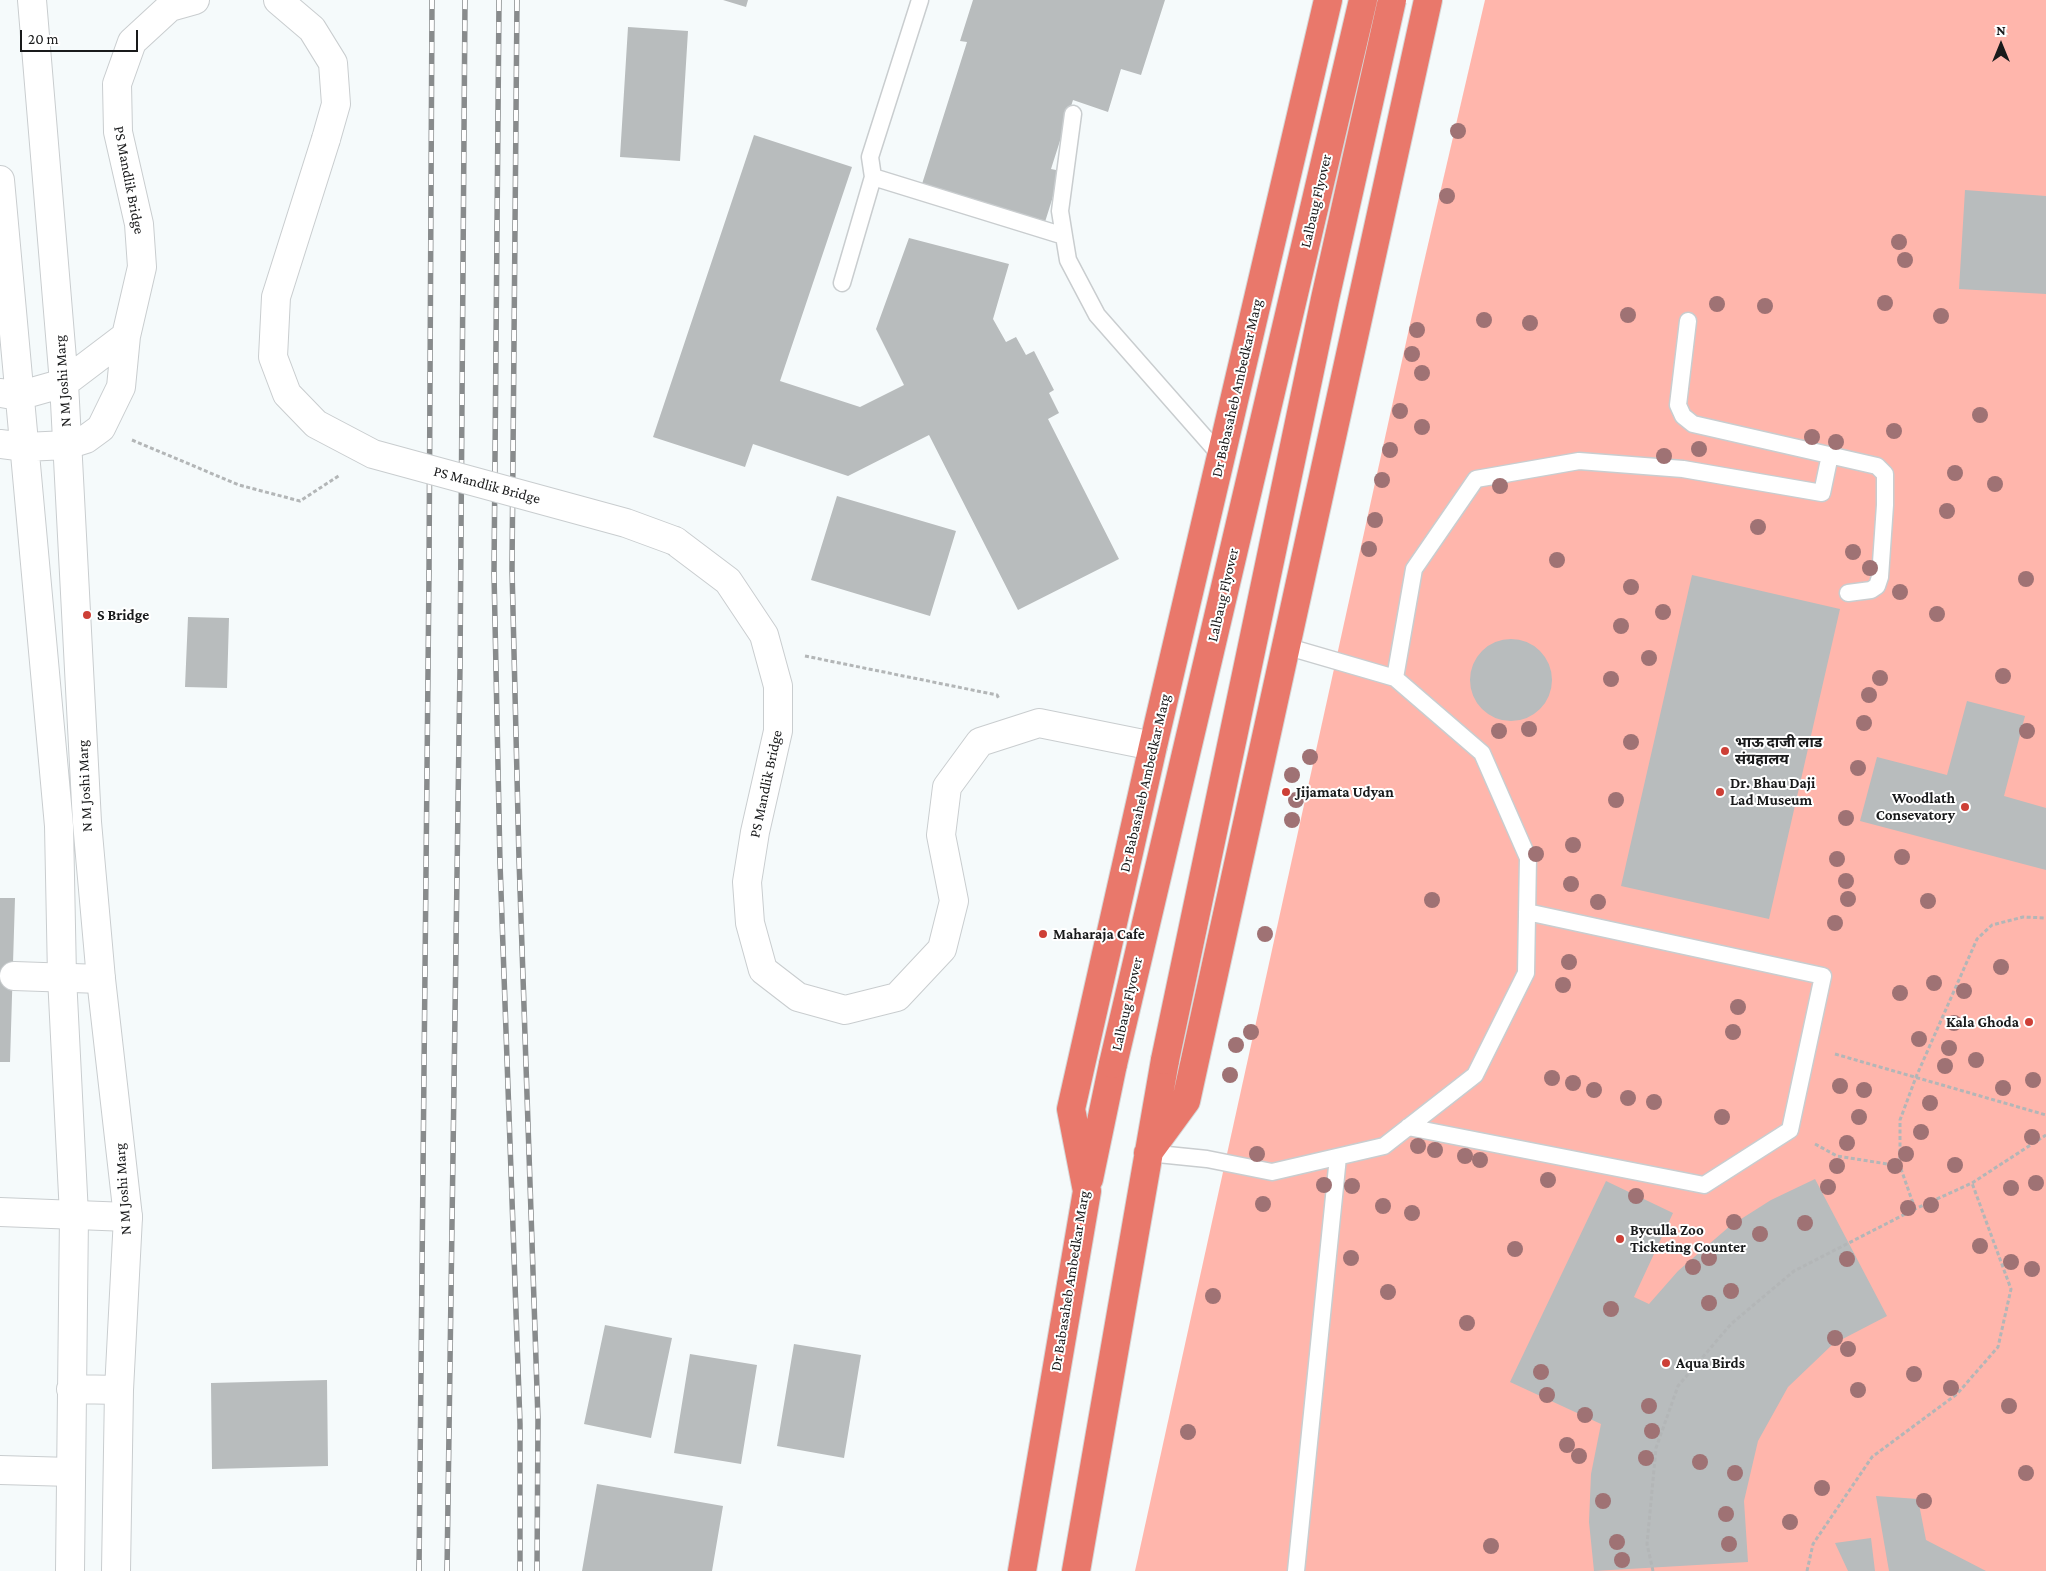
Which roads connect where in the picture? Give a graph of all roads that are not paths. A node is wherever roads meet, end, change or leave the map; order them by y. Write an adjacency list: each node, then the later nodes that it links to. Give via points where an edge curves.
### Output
1 (32, 0): 16 (main road, N M Joshi Marg)
2 (195, 0): 15 (main road, PS Mandlik Bridge, via 170,7 132,42 117,84 118,132 139,224 142,267)
3 (278, 0): 25 (main road, PS Mandlik Bridge, bridge, via 312,29 333,63 336,104 276,297 273,356 287,394 316,424 373,454 626,523 675,541 728,581 764,635 778,686 778,730 747,882 750,923 763,970 798,997 845,1010 897,997 942,949 954,901 941,836 947,787 980,742 1039,723)
4 (920, 0): 10 (lane, via 870,157)
5 (1328, 0): 21 (highway, Dr Babasaheb Ambedkar Marg)
6 (1363, 0): 33 (highway, Lalbaug Flyover, bridge, via 1113,1064)
7 (1392, 0): 31 (highway, Lalbaug Flyover, bridge, via 1324,299)
8 (1428, 0): 23 (highway)
9 (1074, 114): 12 (lane, via 1060,211)
10 (873, 177): 12 (lane); 13 (lane)
11 (0, 180): 17 (main road, N M Joshi Marg)
12 (1064, 236): 21 (lane, via 1068,260 1097,315)
13 (842, 283)
14 (1688, 321): 20 (lane, via 1678,405 1683,416 1693,424)
15 (126, 336): 16 (main road); 19 (main road, PS Mandlik Bridge, via 121,386 102,428 86,439)
16 (64, 383): 17 (main road); 19 (main road, N M Joshi Marg)
17 (9, 394): 18 (main road, N M Joshi Marg)
18 (13, 445): 19 (main road); 28 (main road, N M Joshi Marg, via 59,826)
19 (67, 445): 29 (main road, N M Joshi Marg, via 87,822)
20 (1830, 455): 22 (lane, via 1877,466 1885,474 1880,577 1877,586 1871,590); 24 (lane, via 1822,493 1683,469 1579,461 1476,479 1414,569)
21 (1221, 456): 25 (highway, Dr Babasaheb Ambedkar Marg)
22 (1848, 593)
23 (1285, 646): 24 (lane); 31 (highway, via 1186,1101)
24 (1394, 678): 26 (lane, via 1482,753 1528,858)
25 (1153, 746): 33 (highway, Dr Babasaheb Ambedkar Marg, via 1071,1109)
26 (1527, 912): 30 (lane, via 1526,973 1474,1075); 30 (lane, via 1824,976 1790,1130 1704,1185)
27 (14, 976): 28 (main road)
28 (62, 978): 29 (main road); 35 (main road, N M Joshi Marg)
29 (101, 979): 36 (main road, N M Joshi Marg)
30 (1408, 1127): 32 (lane, via 1384,1146)
31 (1148, 1153): 32 (lane, via 1207,1159 1272,1172); 44 (highway, Lalbaug Flyover)
32 (1338, 1157): 45 (lane)
33 (1087, 1190): 43 (highway, Dr Babasaheb Ambedkar Marg)
34 (0, 1212): 35 (main road)
35 (74, 1215): 36 (main road); 37 (main road, N M Joshi Marg)
36 (128, 1217): 38 (main road, N M Joshi Marg)
37 (71, 1389): 38 (main road); 40 (main road, N M Joshi Marg)
38 (120, 1390): 42 (main road, N M Joshi Marg)
39 (0, 1470): 40 (main road)
40 (71, 1472): 41 (main road, N M Joshi Marg)
41 (70, 1571)
42 (116, 1571)
43 (1022, 1571)
44 (1076, 1571)
45 (1296, 1571)

